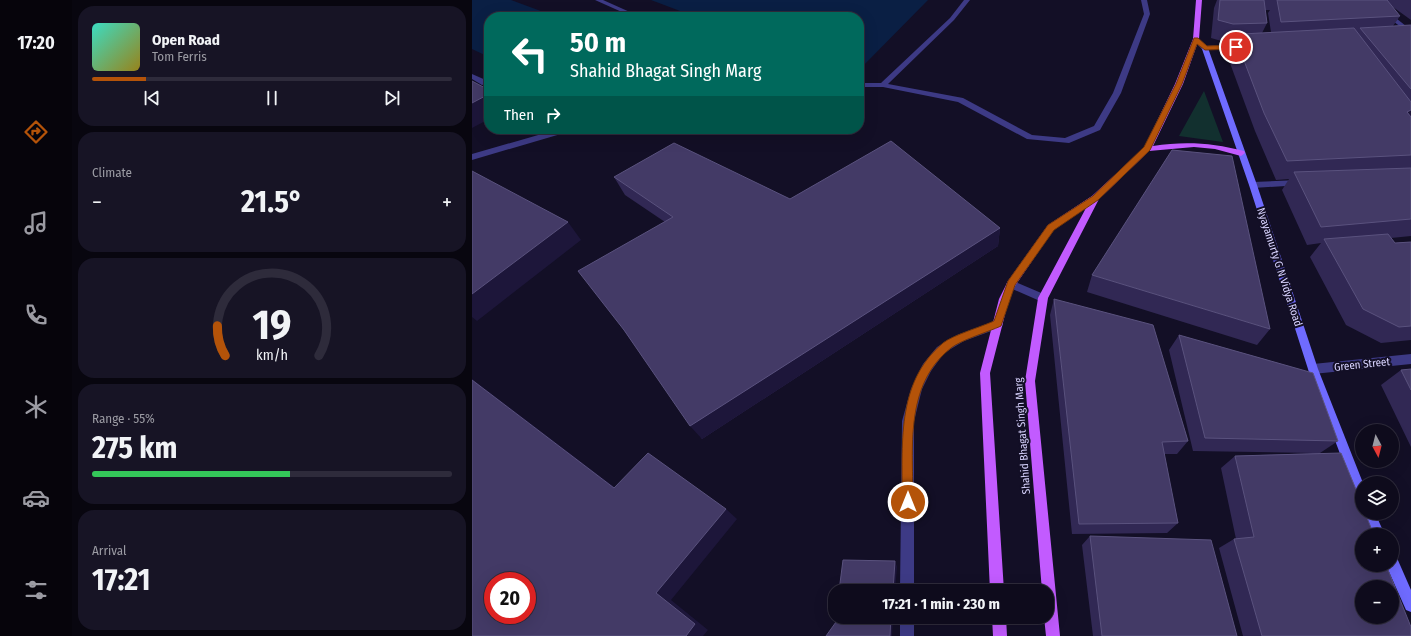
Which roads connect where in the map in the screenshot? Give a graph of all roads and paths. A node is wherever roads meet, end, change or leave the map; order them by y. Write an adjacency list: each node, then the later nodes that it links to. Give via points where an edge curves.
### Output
1 (598, 0): 6 (street)
2 (967, 0): 16 (street, via 952,19)
3 (1144, 0): 16 (street, via 1147,14 1117,93 1097,128 1066,142 1030,137 960,100)
4 (1199, 0): 10 (main road, Shahid Bhagat Singh Marg)
5 (1369, 0): 7 (street)
6 (626, 12)
7 (1411, 33)
8 (1411, 37): 9 (street)
9 (1403, 38)
10 (1196, 39): 12 (street, Nyayamurty G N Vidya Road); 18 (main road, Shahid Bhagat Singh Marg, via 1179,84)
11 (1253, 46): 12 (street)
12 (1205, 48): 19 (street, Nyayamurty G N Vidya Road)
13 (472, 76): 14 (street)
14 (484, 82)
15 (864, 85): 16 (street)
16 (883, 85)
17 (551, 134): 20 (street)
18 (1147, 149): 19 (main road, via 1195,143); 23 (main road, Shahid Bhagat Singh Marg)
19 (1240, 153): 22 (street, Nyayamurty G N Vidya Road)
20 (472, 158)
21 (1308, 183): 22 (street)
22 (1253, 185): 28 (street, Nyayamurty G N Vidya Road)
23 (1095, 198): 24 (main road, Shahid Bhagat Singh Marg, via 1051,228); 25 (main road, Shahid Bhagat Singh Marg)
24 (1011, 284): 25 (street); 26 (main road, Shahid Bhagat Singh Marg)
25 (1043, 298): 38 (main road, Shahid Bhagat Singh Marg, via 1030,381)
26 (998, 324): 31 (street, via 948,345 928,365 913,398 908,421); 32 (main road, Shahid Bhagat Singh Marg, via 984,373)
27 (1411, 359): 28 (street, Green Street)
28 (1313, 369): 29 (street, Nyayamurty G N Vidya Road)
29 (1355, 478)
30 (1396, 572): 33 (street)
31 (907, 584)
32 (997, 584)
33 (1411, 605)
34 (907, 624): 36 (street)
35 (999, 624): 37 (main road)
36 (907, 636)
37 (1000, 636)
38 (1053, 636)

